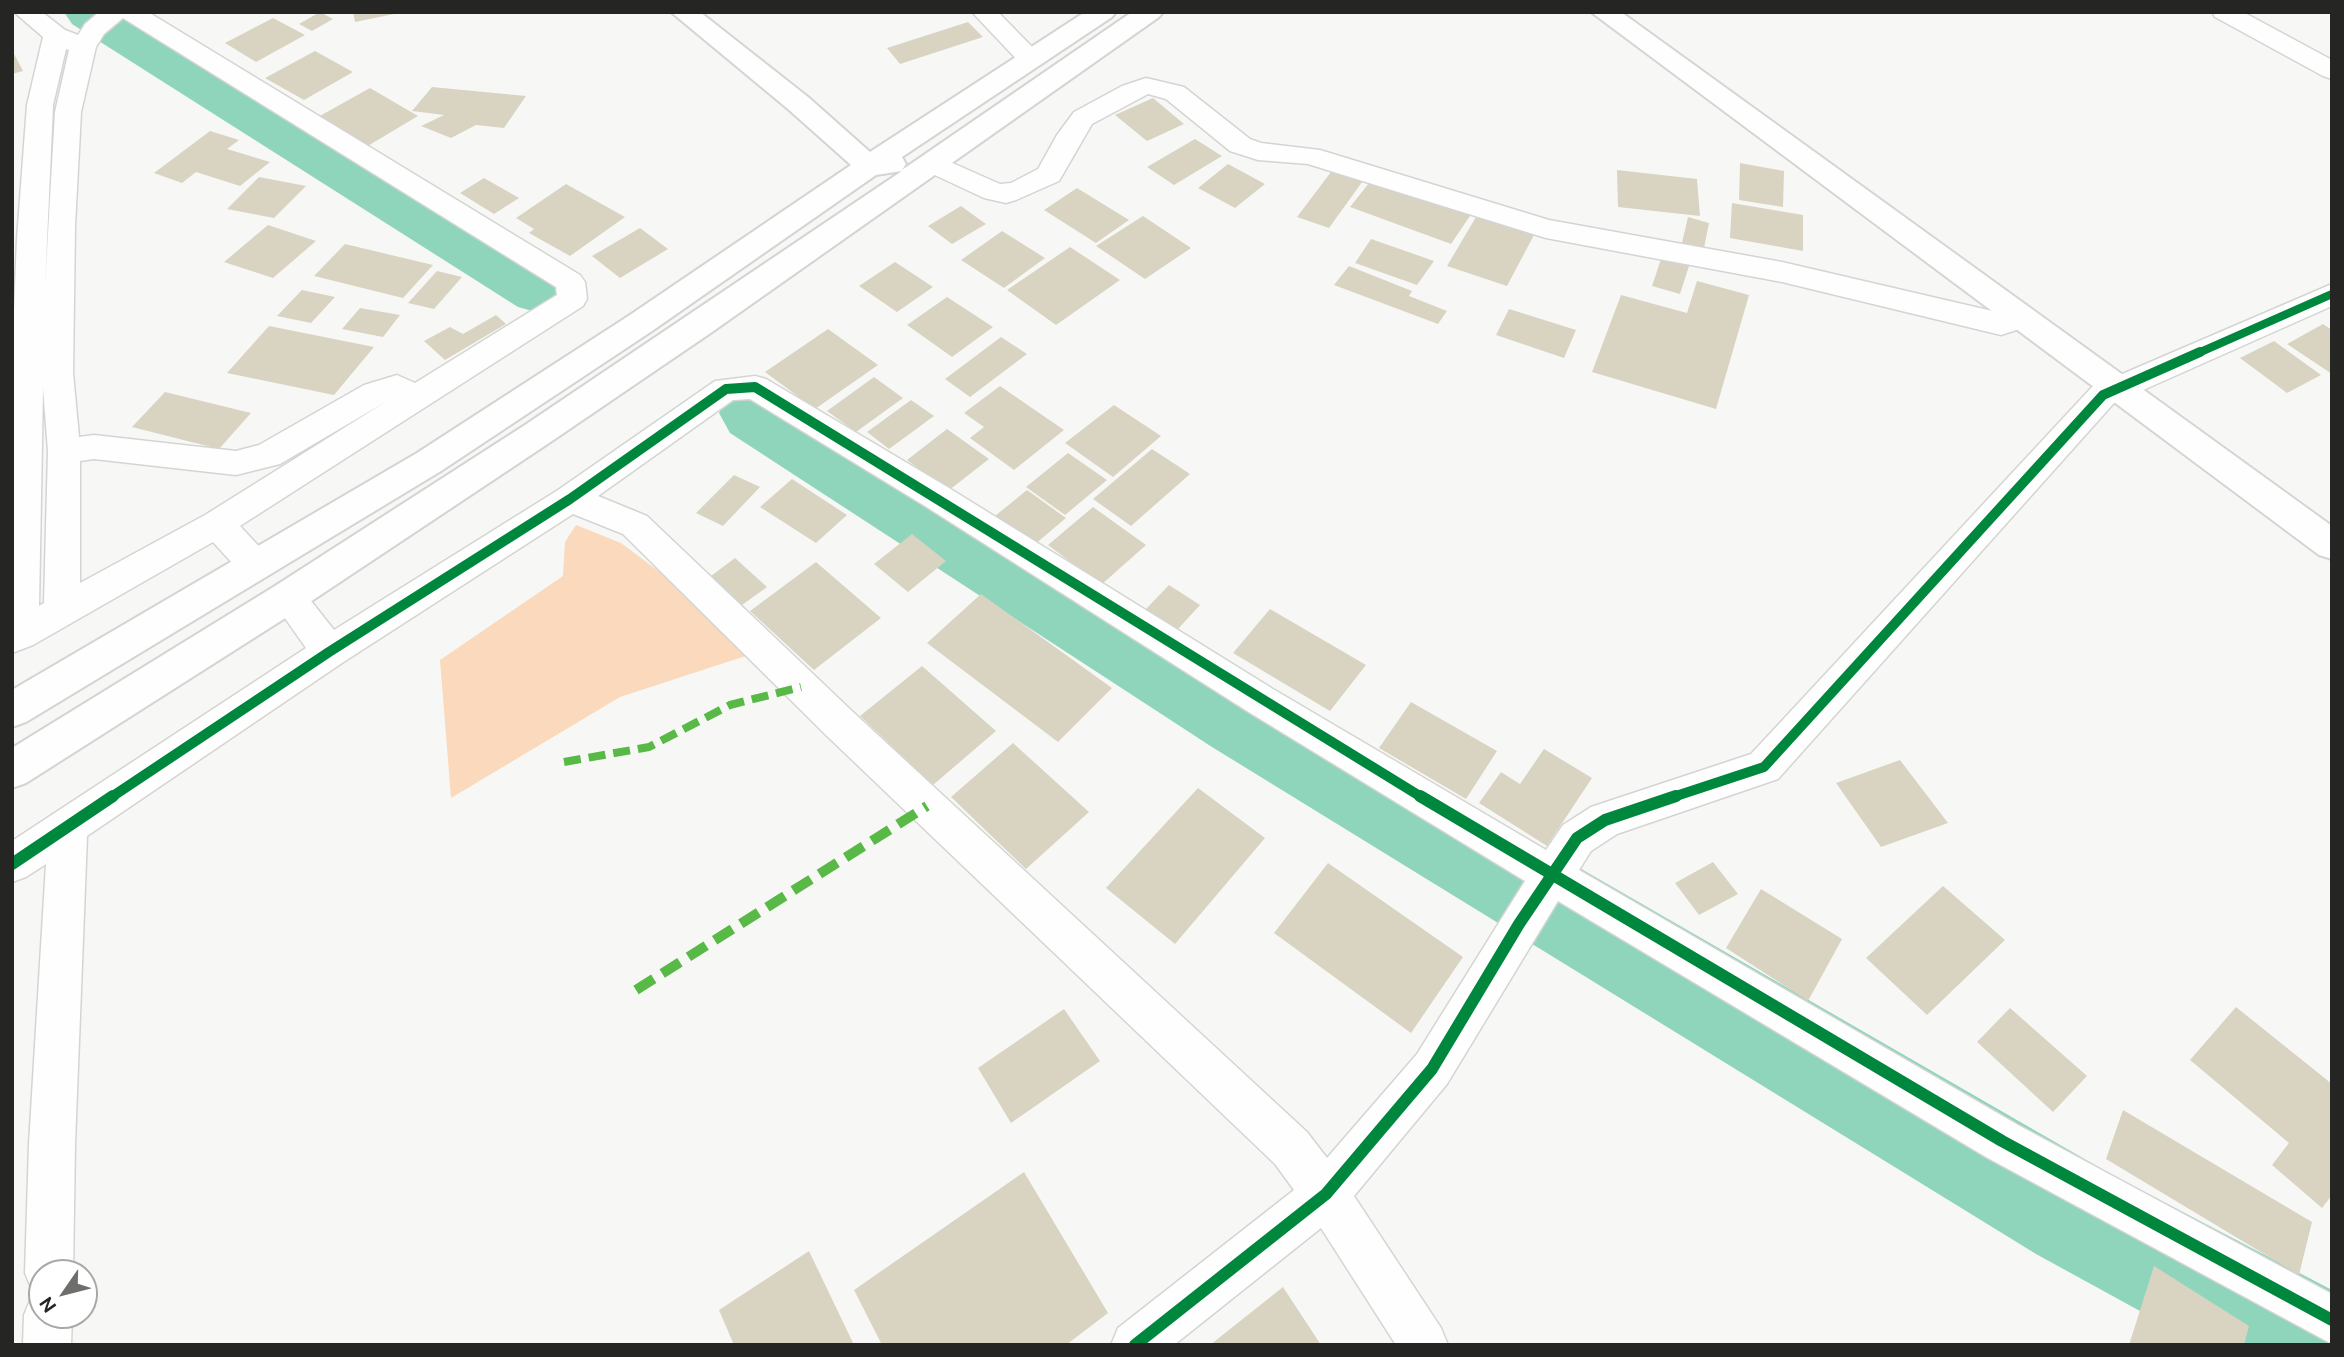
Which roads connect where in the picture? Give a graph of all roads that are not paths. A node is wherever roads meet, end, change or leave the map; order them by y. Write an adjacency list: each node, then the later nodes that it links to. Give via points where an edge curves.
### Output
1 (26, 12): 10 (street)
2 (115, 12): 10 (street)
3 (130, 12): 18 (street, via 570,282 572,299)
4 (684, 12): 14 (street)
5 (984, 12): 11 (street)
6 (1103, 12): 11 (street)
7 (1150, 12): 13 (street)
8 (1604, 12): 16 (street)
9 (2224, 12): 12 (street)
10 (78, 37): 19 (street, via 61,226 57,373); 20 (street, via 39,118)
11 (1030, 59): 14 (street)
12 (2332, 71)
13 (932, 163): 14 (street); 16 (street, via 994,191 1006,194 1021,189 1049,175 1083,118 1146,86 1175,93 1240,145 1310,156 1546,229 1782,272 2001,324); 25 (street, via 701,324)
14 (869, 166): 24 (street, via 440,454)
15 (2332, 294): 17 (street)
16 (2021, 318): 17 (street)
17 (2117, 389): 23 (street); 33 (street, via 2103,395 1764,767 1605,820 1577,838)
18 (414, 400): 19 (street, via 397,386 375,393 268,455 236,463 94,447); 22 (street)
19 (64, 452): 26 (street)
20 (18, 481): 27 (street)
21 (570, 499): 28 (street); 33 (street, via 726,389 755,387); 34 (street, via 635,525 859,743 1291,1148)
22 (217, 524): 24 (street); 26 (street)
23 (2332, 545)
24 (256, 565): 29 (street)
25 (288, 597): 28 (street); 30 (street)
26 (62, 611): 27 (street)
27 (16, 636)
28 (329, 652): 31 (street)
29 (12, 710)
30 (12, 770)
31 (68, 827): 32 (street); 35 (street)
32 (12, 864)
33 (1550, 877): 34 (street, via 1432,1069); 36 (street, via 2002,1141)
34 (1326, 1194): 37 (street); 38 (street)
35 (49, 1259)
36 (2332, 1320)
37 (1138, 1344)
38 (1424, 1345)

